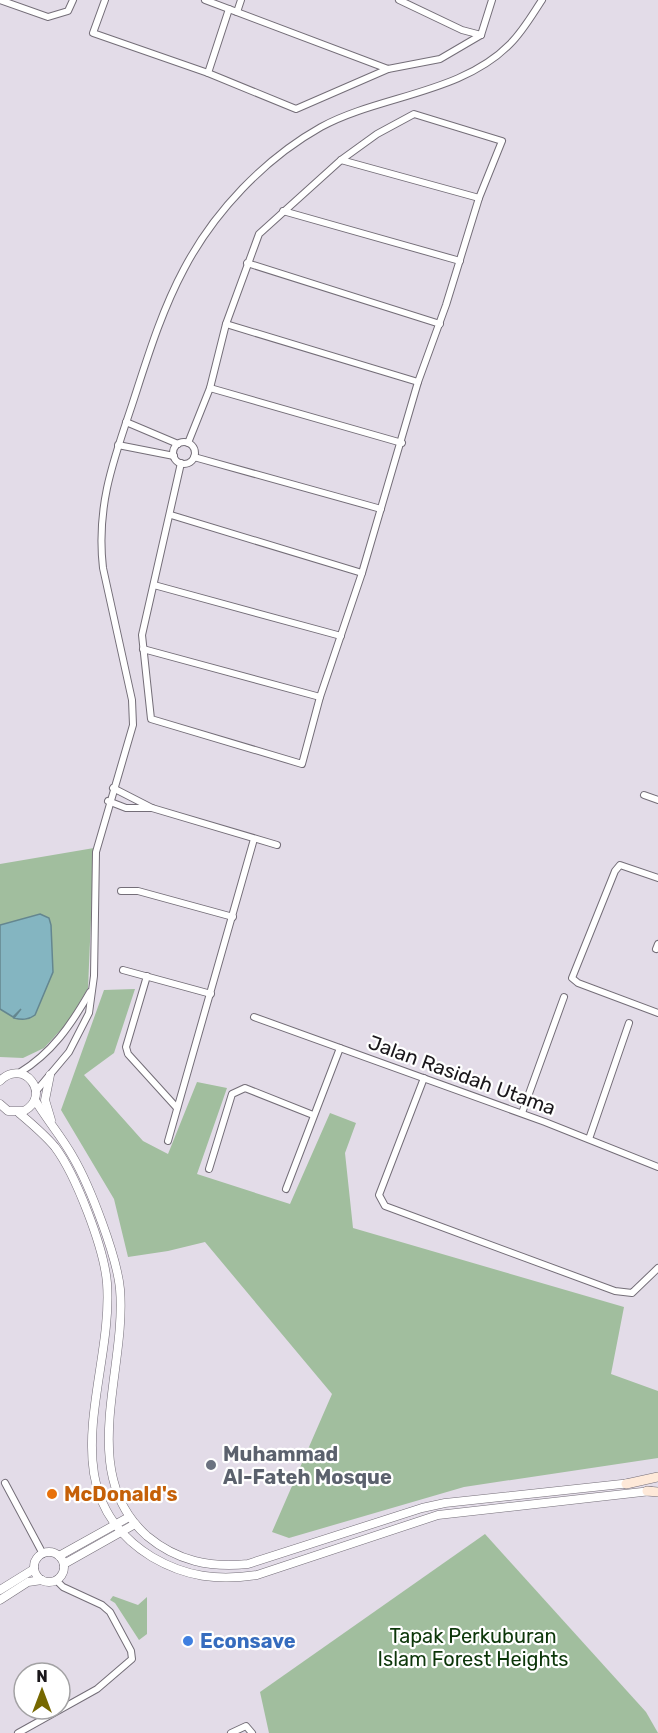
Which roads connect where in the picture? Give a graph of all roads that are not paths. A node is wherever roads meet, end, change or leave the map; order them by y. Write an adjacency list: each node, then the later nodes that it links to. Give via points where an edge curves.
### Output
1 (0, 0): 2 (street, via 48,17 68,11)
2 (73, 0)
3 (105, 0): 13 (street, via 93,33)
4 (205, 0): 9 (street)
5 (241, 0): 10 (street)
6 (399, 0): 11 (street)
7 (492, 0): 11 (street)
8 (542, 0): 23 (street, via 509,45 482,65 322,126 294,143 252,179 184,268)
9 (229, 9): 10 (street); 13 (street)
10 (237, 12): 12 (street)
11 (481, 35): 12 (street, via 440,59)
12 (388, 69): 13 (street, via 296,109)
13 (208, 73)
14 (341, 160): 15 (street); 15 (street, via 414,114 502,141); 16 (street)
15 (479, 198): 17 (street)
16 (283, 211): 17 (street); 18 (street, via 259,234)
17 (460, 261): 20 (street)
18 (247, 263): 19 (street); 20 (street)
19 (226, 324): 21 (street); 22 (street)
20 (440, 324): 21 (street)
21 (418, 382): 25 (street)
22 (210, 388): 24 (street); 25 (street)
23 (126, 422): 26 (street); 27 (street)
24 (188, 443): 26 (street); 29 (street, via 193,447)
25 (402, 443): 31 (street)
26 (178, 444): 28 (street)
27 (118, 445): 28 (street); 38 (street, via 105,492 101,552 132,700 133,725)
28 (174, 456): 30 (street)
29 (194, 457): 30 (street); 31 (street)
30 (181, 464): 32 (street)
31 (381, 509): 33 (street)
32 (171, 515): 33 (street); 34 (street)
33 (362, 573): 35 (street)
34 (154, 585): 35 (street); 36 (street, via 142,635)
35 (341, 636): 37 (street)
36 (143, 649): 37 (street); 37 (street, via 151,719 302,764)
37 (320, 697)
38 (113, 788): 41 (street); 42 (street)
39 (644, 795): 40 (street)
40 (658, 800)
41 (108, 801): 42 (street, via 126,808); 50 (street, via 96,852)
42 (152, 808): 43 (street)
43 (254, 839): 44 (street); 47 (street)
44 (276, 845)
45 (658, 878): 53 (street, via 620,865 572,978)
46 (121, 891): 47 (street, via 138,891)
47 (233, 917): 51 (street)
48 (123, 970): 49 (street)
49 (147, 976): 51 (street); 66 (street, via 126,1047)
50 (92, 989): 58 (street, via 56,1043); 60 (street, via 89,1013 69,1052)
51 (211, 994): 66 (street)
52 (564, 997): 68 (street)
53 (658, 1013)
54 (254, 1017): 56 (street, Jalan Rasidah Utama)
55 (629, 1023): 71 (street)
56 (340, 1048): 61 (street, Jalan Rasidah Utama); 69 (street)
57 (0, 1068): 59 (street)
58 (19, 1073): 59 (street); 63 (street, via 33,1080)
59 (9, 1074): 62 (street)
60 (50, 1075): 63 (street); 70 (street, via 45,1100)
61 (424, 1078): 68 (street, Jalan Rasidah Utama); 76 (street, via 380,1195 385,1206 615,1291 632,1293)
62 (0, 1081)
63 (37, 1090): 64 (street)
64 (35, 1100): 67 (street, via 29,1109); 70 (street)
65 (0, 1104): 67 (street)
66 (177, 1108): 72 (street)
67 (19, 1113): 83 (street, via 42,1133 65,1163 104,1266 107,1304 90,1450 101,1499)
68 (522, 1113): 71 (street, Jalan Rasidah Utama)
69 (313, 1115): 74 (street, via 245,1088 238,1089 232,1094); 75 (street)
70 (56, 1132): 82 (street, via 78,1168 116,1266 120,1290 118,1340 108,1450 117,1498)
71 (589, 1139): 73 (street, Jalan Rasidah Utama)
72 (168, 1141)
73 (658, 1167)
74 (209, 1169)
75 (286, 1190)
76 (658, 1268)
77 (658, 1479): 79 (main road)
78 (5, 1483): 86 (street)
79 (626, 1484): 84 (street, via 445,1503 248,1564 227,1566 183,1559 159,1546)
80 (647, 1491): 81 (main road); 85 (street, via 438,1515 256,1575 232,1579 206,1578 172,1569 140,1550)
81 (658, 1491)
82 (129, 1517): 83 (street); 84 (street)
83 (117, 1524): 85 (street); 87 (street)
84 (135, 1524): 85 (street)
85 (123, 1532): 88 (street)
86 (43, 1554): 87 (street); 89 (street)
87 (59, 1556): 88 (street)
88 (64, 1564): 91 (street, via 63,1574)
89 (34, 1569): 90 (street); 92 (street)
90 (42, 1580): 91 (street); 93 (street, via 28,1582)
91 (56, 1580): 94 (street, via 110,1612 132,1659 97,1689)
92 (0, 1590)
93 (0, 1600)
94 (18, 1733)
95 (231, 1733): 96 (street, via 246,1726)
96 (252, 1733)

